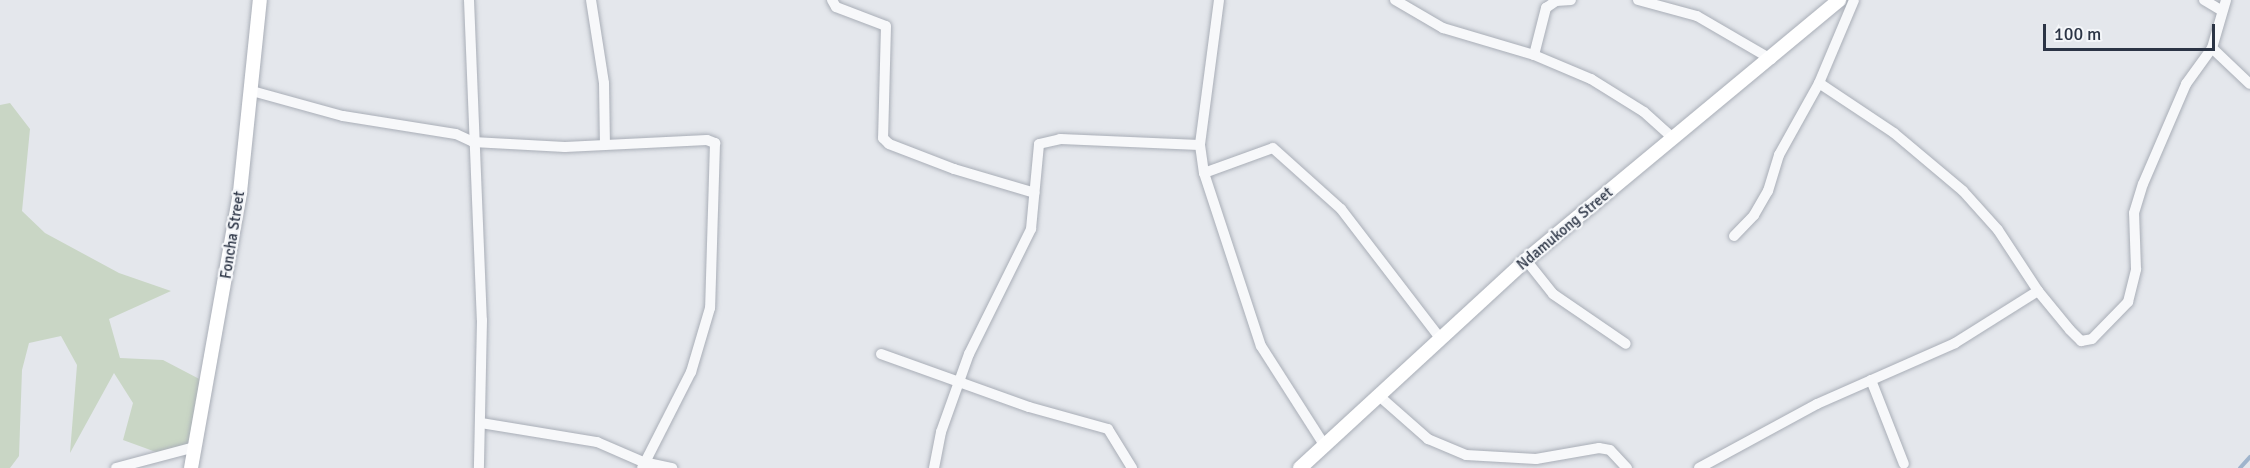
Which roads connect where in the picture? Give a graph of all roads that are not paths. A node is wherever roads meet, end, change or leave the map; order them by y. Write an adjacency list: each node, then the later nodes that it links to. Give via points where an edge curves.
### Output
1 (260, 0): 19 (main road, Foncha Street)
2 (469, 0): 21 (street)
3 (591, 0): 22 (street, via 604,83)
4 (832, 0): 25 (street, via 836,7 886,27 883,138 889,144 954,169)
5 (1219, 0): 23 (street)
6 (1395, 0): 15 (street, via 1443,28)
7 (1571, 0): 15 (street, via 1556,1 1546,8)
8 (1638, 0): 16 (street, via 1697,16)
9 (1839, 0): 16 (main road, Ndamukong Street)
10 (1854, 0): 17 (street)
11 (2204, 0): 13 (street)
12 (2226, 0): 13 (street)
13 (2222, 11): 14 (street)
14 (2212, 48): 18 (street); 28 (street, via 2186,84 2143,184 2134,213 2136,269 2128,302 2092,339 2081,341)
15 (1534, 55): 20 (street, via 1619,95)
16 (1771, 59): 20 (main road, Ndamukong Street)
17 (1819, 83): 26 (street, via 1779,155 1761,204); 28 (street, via 1894,133 1963,190 1998,230)
18 (2250, 84)
19 (252, 91): 21 (street, via 343,116 456,134); 37 (main road, Foncha Street, via 229,264)
20 (1674, 139): 27 (main road, Ndamukong Street)
21 (473, 142): 22 (street); 35 (street, via 482,320)
22 (604, 145): 39 (street, via 707,140 715,143 717,152 710,308 691,372)
23 (1200, 146): 24 (street); 25 (street, via 1048,140 1039,144 1036,154)
24 (1204, 173): 29 (street, via 1273,148 1341,209); 36 (street, via 1261,346)
25 (1035, 193): 33 (street, via 1031,229 998,291)
26 (1734, 236)
27 (1526, 260): 29 (main road, Ndamukong Street); 30 (street, via 1553,294)
28 (2038, 291): 32 (street, via 1970,335)
29 (1440, 339): 34 (main road, Ndamukong Street)
30 (1626, 344)
31 (881, 354): 33 (street)
32 (1871, 380): 38 (street); 48 (street, via 1817,404)
33 (960, 382): 44 (street, via 941,432); 45 (street, via 1108,429)
34 (1378, 395): 36 (main road, Ndamukong Street); 47 (street, via 1428,439 1467,455 1536,459 1599,448 1610,450)
35 (481, 423): 39 (street, via 597,442); 42 (street)
36 (1325, 446): 46 (main road, Ndamukong Street)
37 (195, 447): 40 (street); 41 (main road, Foncha Street)
38 (1904, 464)
39 (642, 465): 43 (street)
40 (116, 468)
41 (191, 468)
42 (479, 468)
43 (672, 468)
44 (934, 468)
45 (1131, 468)
46 (1300, 468)
47 (1627, 468)
48 (1699, 468)

